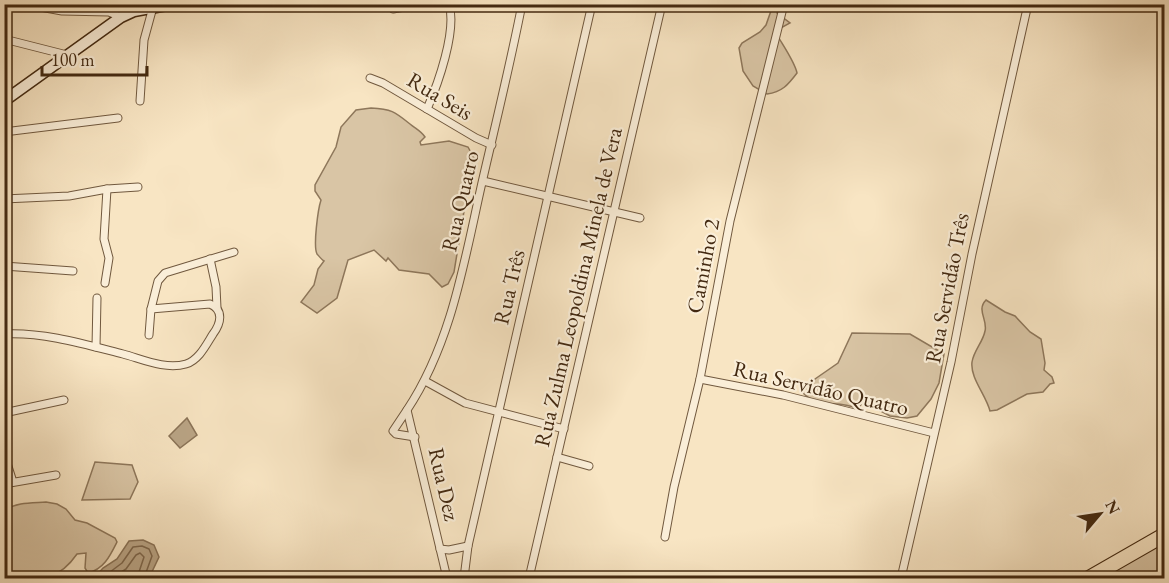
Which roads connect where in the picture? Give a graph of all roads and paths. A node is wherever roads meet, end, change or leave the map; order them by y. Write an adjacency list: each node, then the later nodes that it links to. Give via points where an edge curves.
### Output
1 (24, 4): 11 (street, via 62,11)
2 (172, 4): 10 (main road)
3 (421, 4): 12 (street)
4 (449, 4): 19 (street, via 452,24 437,86)
5 (522, 4): 22 (street, Rua Quatro)
6 (592, 4): 26 (street, Rua Três)
7 (662, 4): 28 (street, Rua Zulma Leopoldina Minela de Vera)
8 (784, 4): 41 (street, Caminho 2, via 730,221)
9 (1028, 4): 48 (street, Rua Servidão Três)
10 (153, 7): 13 (main road); 18 (street, via 144,40)
11 (82, 8): 13 (street)
12 (393, 9)
13 (121, 17): 15 (main road)
14 (4, 39): 15 (street)
15 (67, 55): 17 (main road)
16 (370, 78): 19 (street, Rua Seis)
17 (4, 101)
18 (140, 101)
19 (427, 109): 22 (street, Rua Seis)
20 (118, 118): 21 (street)
21 (5, 131)
22 (492, 144): 23 (street, Rua Quatro)
23 (483, 181): 26 (street); 42 (street, Rua Quatro, via 453,304)
24 (138, 187): 25 (street)
25 (107, 189): 27 (street, via 69,196); 34 (street, via 104,239 109,258)
26 (548, 196): 28 (street); 46 (street, Rua Três)
27 (4, 199)
28 (614, 212): 29 (street); 47 (street, Rua Zulma Leopoldina Minela de Vera)
29 (640, 218)
30 (234, 252): 31 (street)
31 (210, 259): 36 (street); 37 (street, via 165,273 158,281)
32 (4, 266): 33 (street)
33 (73, 271)
34 (105, 283)
35 (97, 298): 40 (street)
36 (218, 308): 37 (street, via 210,304); 40 (street, via 217,328 194,360 186,364 153,364)
37 (151, 309): 39 (street)
38 (4, 334): 40 (street, via 22,333)
39 (149, 335)
40 (96, 347)
41 (700, 379): 48 (street, Rua Servidão Quatro, via 783,395); 57 (street, Caminho 2)
42 (425, 381): 44 (street, Rua Quatro); 46 (street, via 465,403)
43 (64, 400): 45 (street)
44 (407, 410): 49 (street, Rua Dez); 49 (street, via 393,431)
45 (4, 413)
46 (498, 413): 47 (street); 58 (street, Rua Três)
47 (564, 429): 51 (street, Rua Zulma Leopoldina Minela de Vera)
48 (934, 433): 63 (street, Rua Servidão Três)
49 (415, 437): 59 (street, Rua Dez)
50 (4, 454): 54 (street)
51 (557, 457): 52 (street); 62 (street, Rua Zulma Leopoldina Minela de Vera)
52 (589, 466)
53 (56, 475): 54 (street)
54 (13, 482): 55 (street)
55 (4, 484)
56 (1164, 535): 64 (highway)
57 (665, 537)
58 (468, 546): 59 (street); 60 (street, Rua Três)
59 (440, 549): 61 (street, Rua Dez)
60 (464, 577): 61 (street)
61 (447, 578)
62 (529, 579)
63 (901, 579)
64 (1089, 579)

